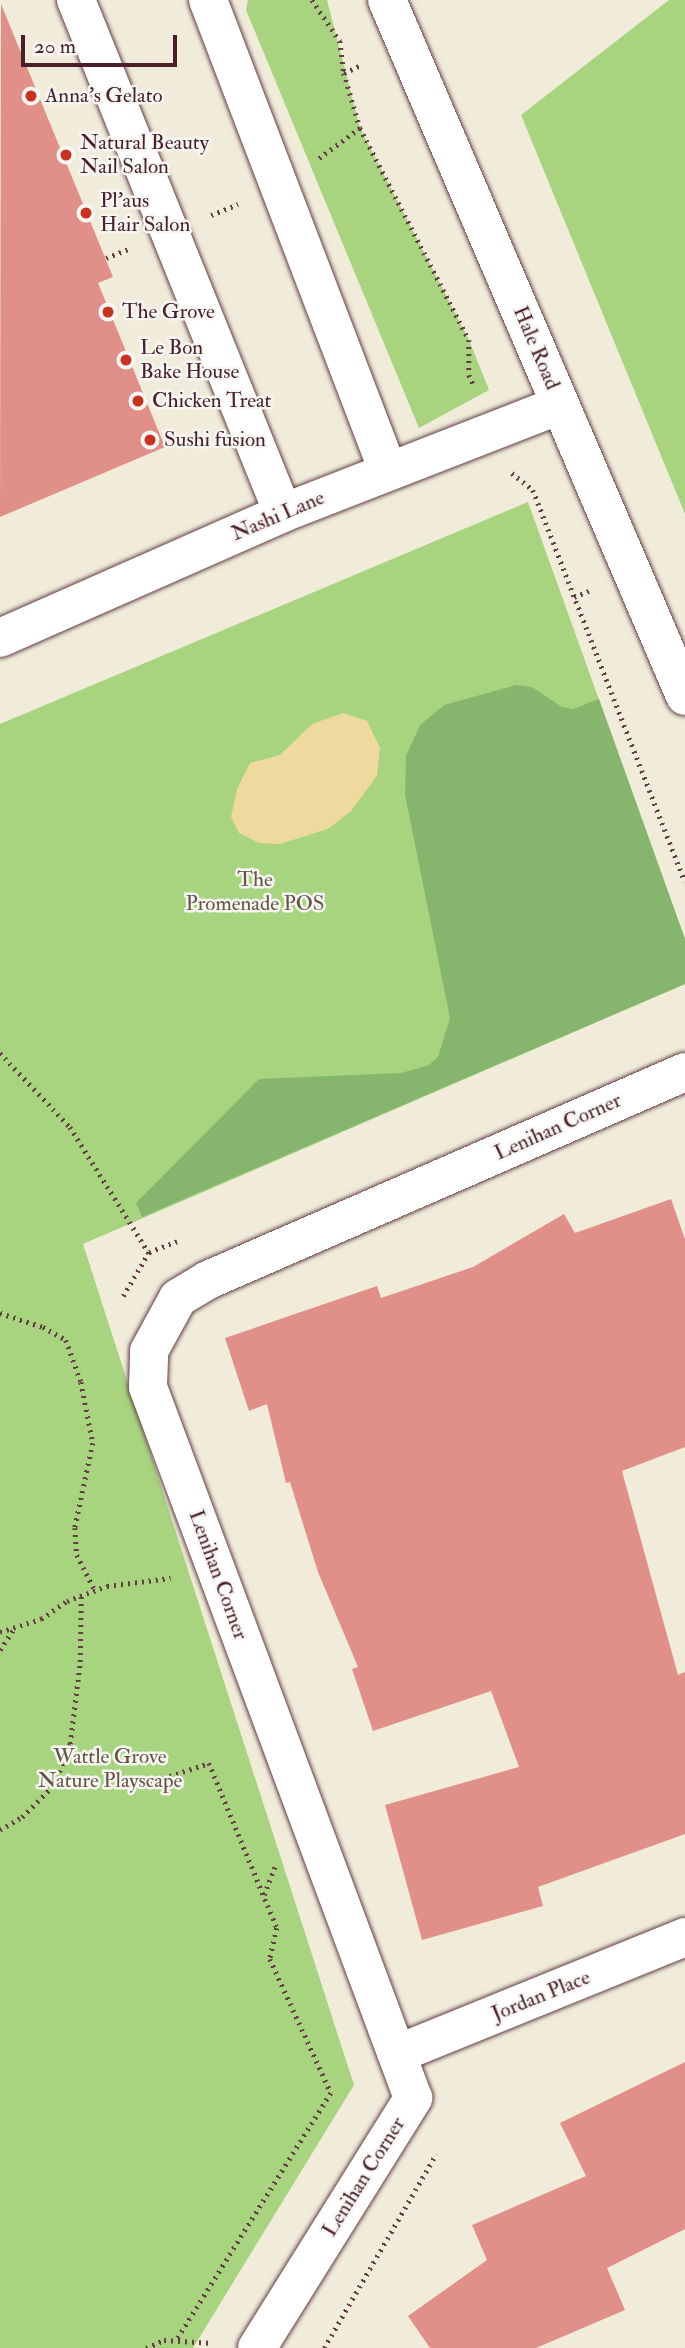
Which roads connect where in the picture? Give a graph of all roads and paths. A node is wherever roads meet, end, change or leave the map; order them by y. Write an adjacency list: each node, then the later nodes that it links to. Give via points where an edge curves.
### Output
1 (76, 0): 8 (street)
2 (208, 0): 7 (street)
3 (313, 0): 6 (path, via 340,41 360,128 469,340 469,374)
4 (387, 0): 5 (street, Hale Road)
5 (559, 405): 6 (street, Nashi Lane); 10 (street, Hale Road)
6 (492, 431): 7 (street, Nashi Lane); 11 (path, via 509,470 533,490)
7 (388, 471): 8 (street, Nashi Lane)
8 (283, 513): 9 (street, Nashi Lane)
9 (0, 638)
10 (685, 696)
11 (685, 882)
12 (0, 1053): 15 (path, via 70,1127)
13 (685, 1072): 16 (street, Lenihan Corner, via 208,1280)
14 (190, 1236): 15 (path)
15 (149, 1252): 16 (path); 17 (path, via 125,1287)
16 (178, 1298): 19 (street, Lenihan Corner, via 149,1351 148,1387)
17 (119, 1310)
18 (0, 1313): 20 (path, via 43,1326 66,1340 81,1382 93,1444 75,1528 77,1555)
19 (217, 1575): 20 (path, via 156,1578); 30 (street, Lenihan Corner)
20 (95, 1590): 21 (path)
21 (81, 1596): 22 (path); 26 (path, via 80,1662 70,1744 54,1785 22,1817)
22 (13, 1630): 23 (path); 24 (path)
23 (0, 1632)
24 (0, 1650)
25 (143, 1785): 28 (path, via 209,1763)
26 (0, 1830)
27 (277, 1862): 28 (path)
28 (264, 1895): 32 (path, via 277,1928 270,1959 331,2093)
29 (685, 1937): 30 (street, Jordan Place)
30 (397, 2054): 33 (street, Lenihan Corner, via 413,2098)
31 (440, 2140): 35 (path, via 433,2164)
32 (176, 2341): 33 (path); 34 (path)
33 (239, 2346)
34 (146, 2348)
35 (324, 2348)

